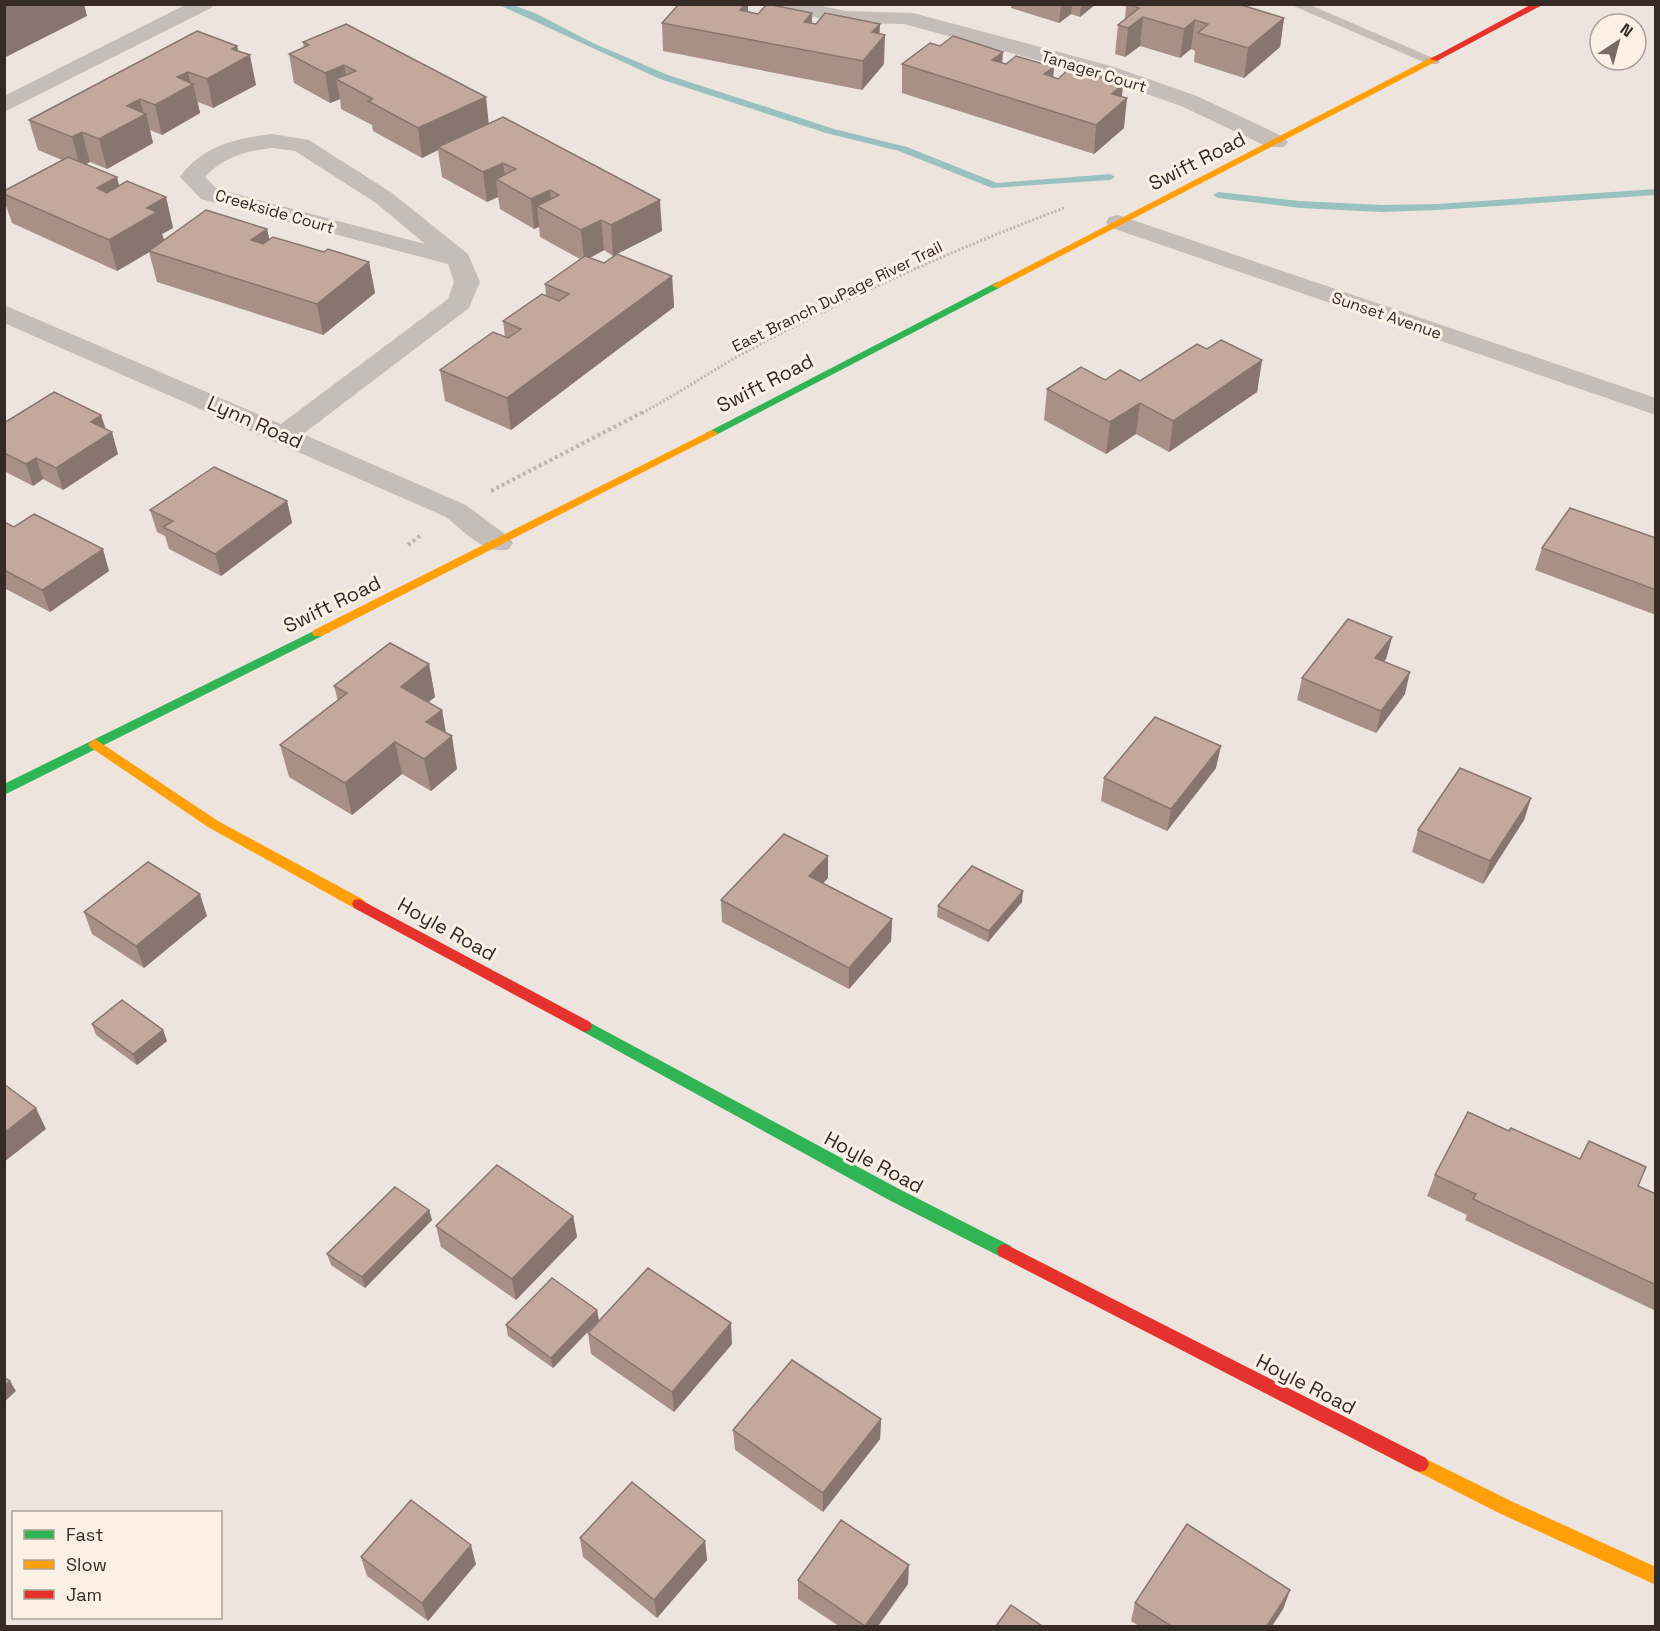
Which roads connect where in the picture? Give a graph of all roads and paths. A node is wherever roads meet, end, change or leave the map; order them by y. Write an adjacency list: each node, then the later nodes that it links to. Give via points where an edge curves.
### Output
1 (204, 4): 7 (street)
2 (774, 4): 5 (street, Tanager Court, via 846,17)
3 (1294, 4): 6 (lane)
4 (1540, 4): 6 (street, Swift Road)
5 (898, 11): 8 (street, Tanager Court, via 1103,71 1189,101)
6 (1432, 61): 8 (street, Swift Road)
7 (4, 105)
8 (1276, 142): 10 (street, Swift Road)
9 (1072, 205): 15 (path, East Branch DuPage River Trail, via 974,242 891,280 739,356 684,391)
10 (1118, 222): 13 (street, Sunset Avenue); 16 (street, Swift Road)
11 (459, 258): 11 (street, Creekside Court, via 384,198 301,146 272,141 243,144 209,159 192,177 209,194); 14 (street, via 467,282 460,303)
12 (4, 313): 14 (street, Lynn Road)
13 (1656, 407)
14 (284, 435): 16 (street, Lynn Road, via 456,511)
15 (484, 494)
16 (499, 543): 17 (street, Swift Road)
17 (95, 744): 18 (street, Swift Road); 19 (street, Hoyle Road, via 213,824 895,1195 1507,1508)
18 (4, 790)
19 (1656, 1576)

